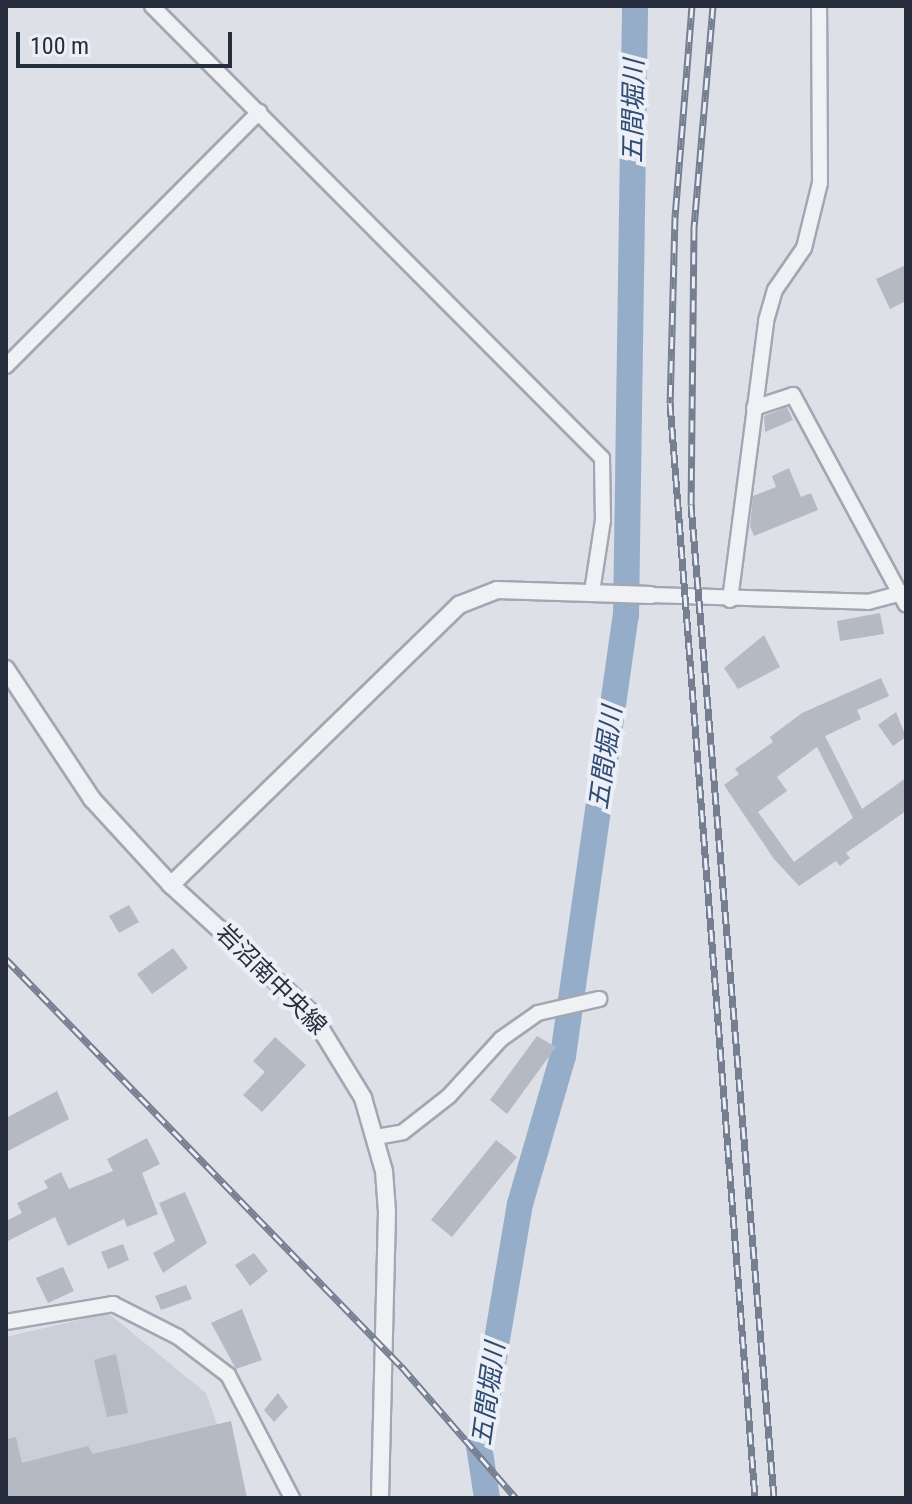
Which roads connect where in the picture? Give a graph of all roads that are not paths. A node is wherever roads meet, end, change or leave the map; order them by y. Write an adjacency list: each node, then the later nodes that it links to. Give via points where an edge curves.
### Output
1 (152, 6): 3 (street)
2 (819, 6): 5 (street, via 820,183 804,248 775,290)
3 (259, 112): 4 (street); 6 (street, via 602,458 603,520)
4 (6, 366)
5 (754, 408): 8 (street, via 793,395); 9 (street)
6 (592, 592): 7 (street); 11 (street, via 497,590 459,605)
7 (651, 595): 9 (street)
8 (904, 597): 9 (street, via 868,602)
9 (730, 600)
10 (6, 669): 11 (street, 岩沼南中央線, via 92,799)
11 (171, 885): 13 (street, 岩沼南中央線, via 311,1013 348,1067)
12 (599, 999): 13 (street, via 538,1013 501,1039 449,1096 403,1132)
13 (376, 1137): 16 (street, 岩沼南中央線, via 387,1212)
14 (6, 1322): 15 (street, via 113,1304 178,1337 228,1375)
15 (292, 1498)
16 (380, 1498)

